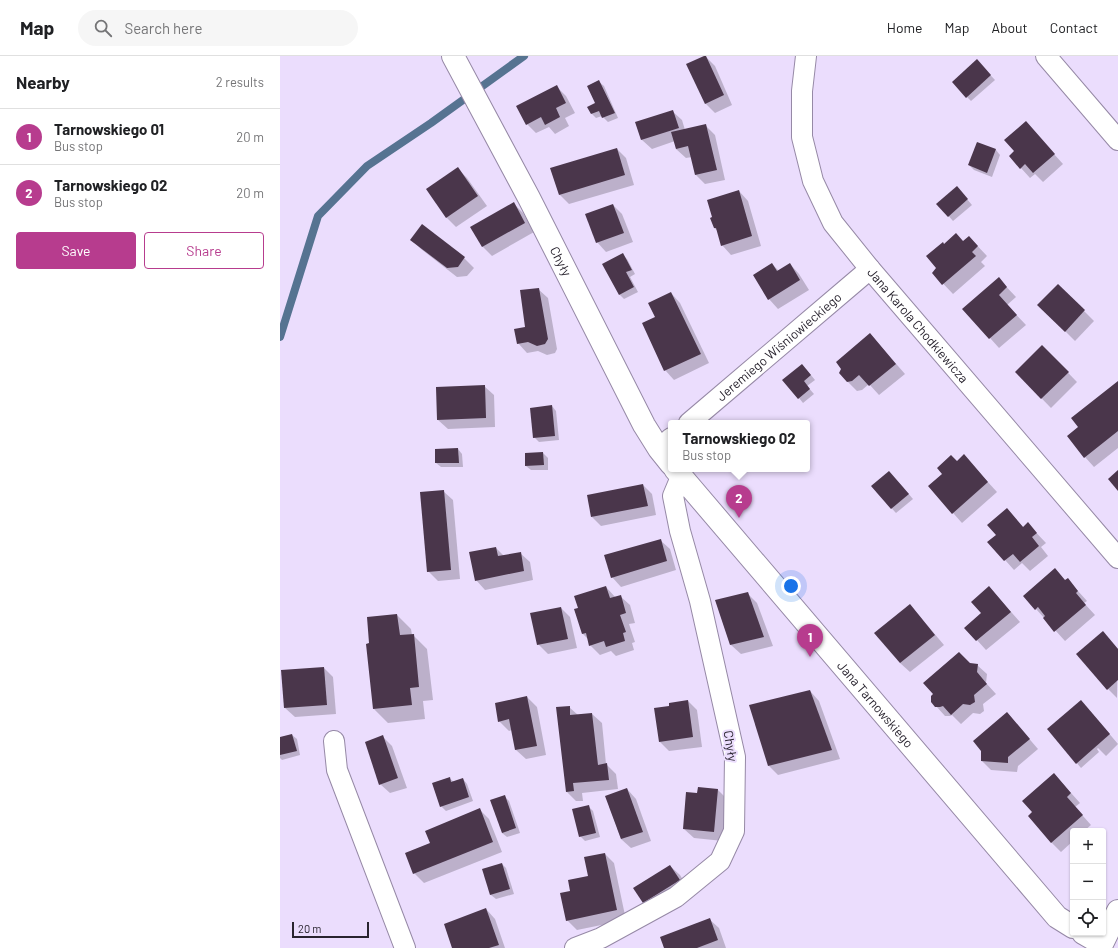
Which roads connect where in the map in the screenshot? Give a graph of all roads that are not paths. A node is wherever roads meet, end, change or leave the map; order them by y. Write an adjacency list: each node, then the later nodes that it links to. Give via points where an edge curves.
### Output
1 (806, 56): 5 (street, Jana Karola Chodkiewicza, via 802,91 802,137 813,181 833,223)
2 (1046, 56): 4 (street)
3 (454, 58): 7 (street, Chyły, via 529,198 644,425)
4 (1118, 140)
5 (870, 269): 6 (street, Jeremiego Wiśniowieckiego); 10 (street, Jana Karola Chodkiewicza)
6 (693, 420)
7 (668, 455)
8 (672, 472): 17 (street, Chyły, via 673,496 680,531 700,602 735,757 734,831 720,861 676,897 601,938)
9 (682, 472): 13 (street, Jana Tarnowskiego, via 1057,917)
10 (1118, 558)
11 (334, 741): 16 (street, via 337,770)
12 (1118, 911): 15 (street)
13 (1070, 925)
14 (1087, 936): 15 (street)
15 (1101, 946)
16 (405, 948)
17 (575, 948)

